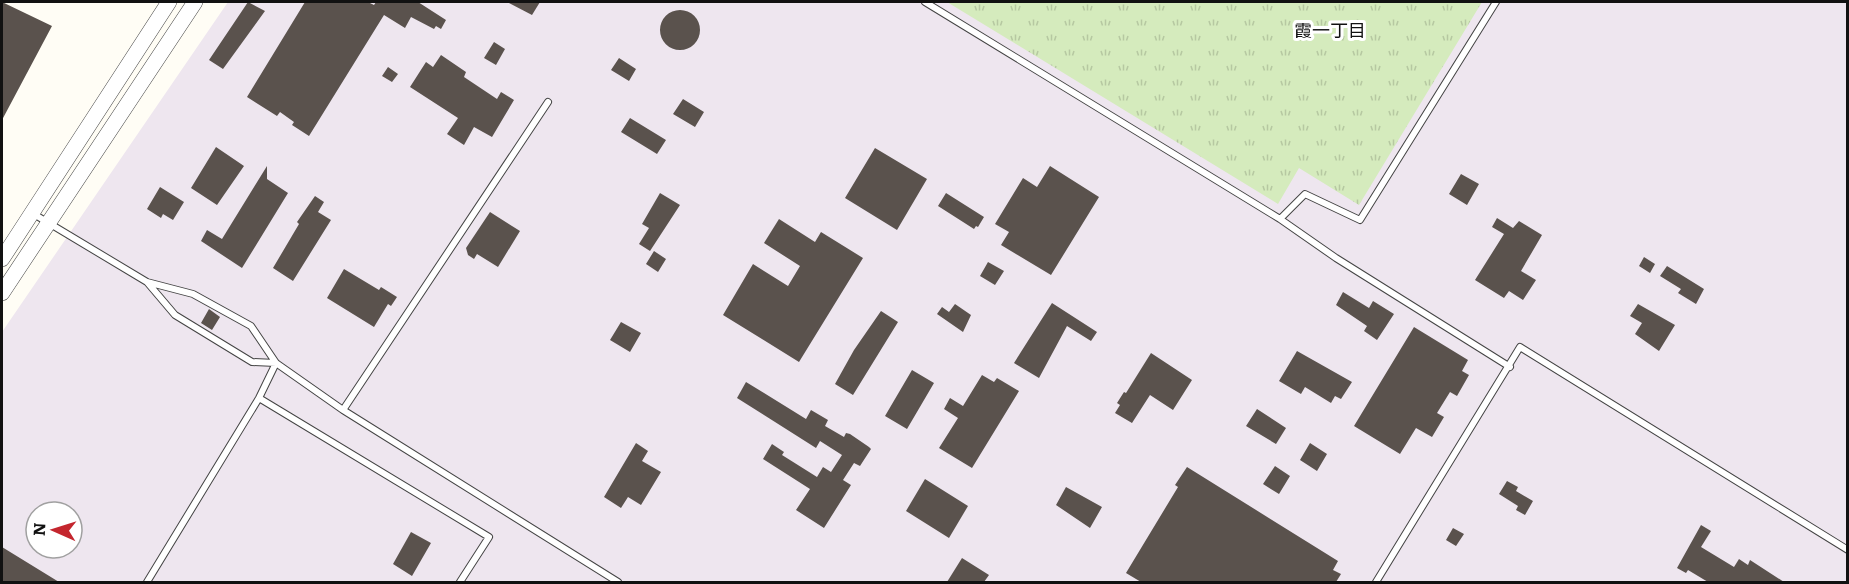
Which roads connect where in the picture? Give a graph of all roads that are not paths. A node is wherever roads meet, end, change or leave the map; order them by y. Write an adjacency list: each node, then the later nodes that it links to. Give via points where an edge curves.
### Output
1 (169, 2): 6 (street)
2 (195, 2): 8 (street)
3 (925, 2): 7 (lane)
4 (1496, 2): 7 (lane, via 1360,220 1305,194)
5 (549, 102): 15 (lane)
6 (32, 213): 8 (lane); 9 (street)
7 (1280, 219): 13 (lane)
8 (48, 223): 10 (lane); 11 (street)
9 (2, 259)
10 (147, 282): 12 (lane, via 175,315 252,362); 12 (lane, via 193,294 251,326)
11 (2, 293)
12 (276, 363): 14 (lane); 15 (lane)
13 (1510, 367): 16 (lane, via 1520,347); 20 (lane)
14 (259, 398): 17 (lane); 18 (lane, via 489,537)
15 (343, 410): 19 (lane)
16 (1848, 550)
17 (147, 582)
18 (459, 582)
19 (618, 582)
20 (1376, 582)

